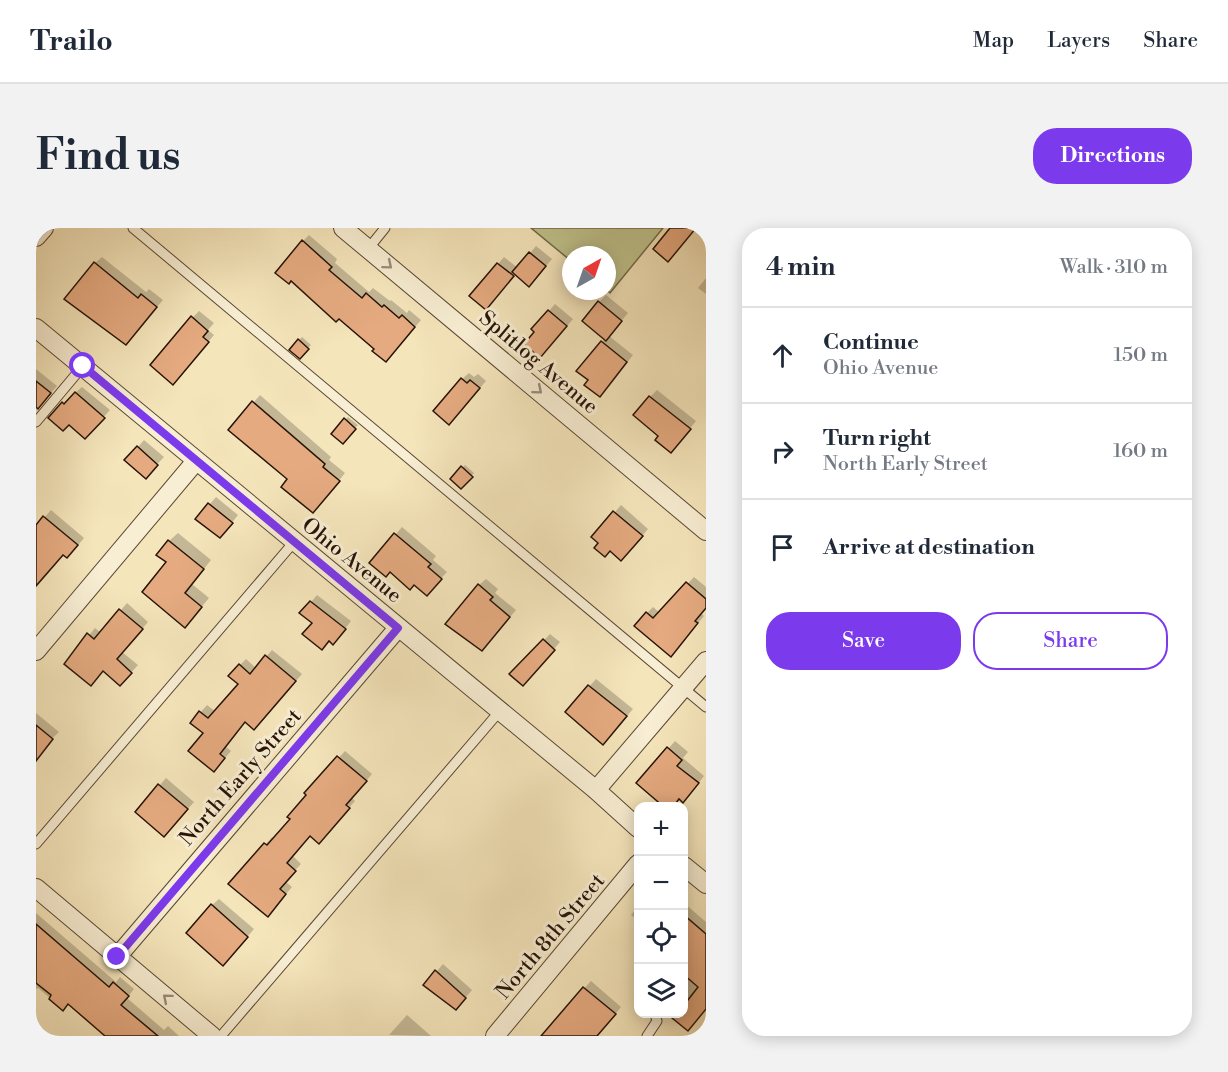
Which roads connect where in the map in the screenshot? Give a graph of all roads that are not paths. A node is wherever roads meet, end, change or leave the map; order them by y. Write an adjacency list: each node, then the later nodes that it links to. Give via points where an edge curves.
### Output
1 (44, 228): 5 (street)
2 (133, 228): 16 (lane)
3 (343, 228): 6 (street, Splitlog Avenue)
4 (385, 228): 6 (lane)
5 (36, 237)
6 (368, 249): 11 (street, Splitlog Avenue, one-way to 11)
7 (36, 328): 8 (street, Ohio Avenue)
8 (83, 366): 9 (lane); 10 (street, Ohio Avenue)
9 (36, 422)
10 (196, 462): 12 (street, Ohio Avenue); 14 (street)
11 (706, 531)
12 (294, 542): 13 (street, Ohio Avenue); 21 (lane)
13 (398, 628): 18 (street, Ohio Avenue); 26 (street, North Early Street)
14 (36, 651)
15 (706, 661): 16 (street)
16 (682, 687): 17 (lane); 19 (street)
17 (706, 707)
18 (499, 712): 19 (street, Ohio Avenue); 29 (lane)
19 (596, 790): 20 (street, Ohio Avenue)
20 (634, 824)
21 (36, 844)
22 (688, 869): 24 (street)
23 (634, 870): 30 (street, North 8th Street)
24 (706, 884)
25 (36, 888): 26 (street)
26 (117, 957): 28 (street, one-way to 26)
27 (656, 1018): 31 (lane)
28 (212, 1036)
29 (220, 1036)
30 (495, 1036)
31 (647, 1036)

